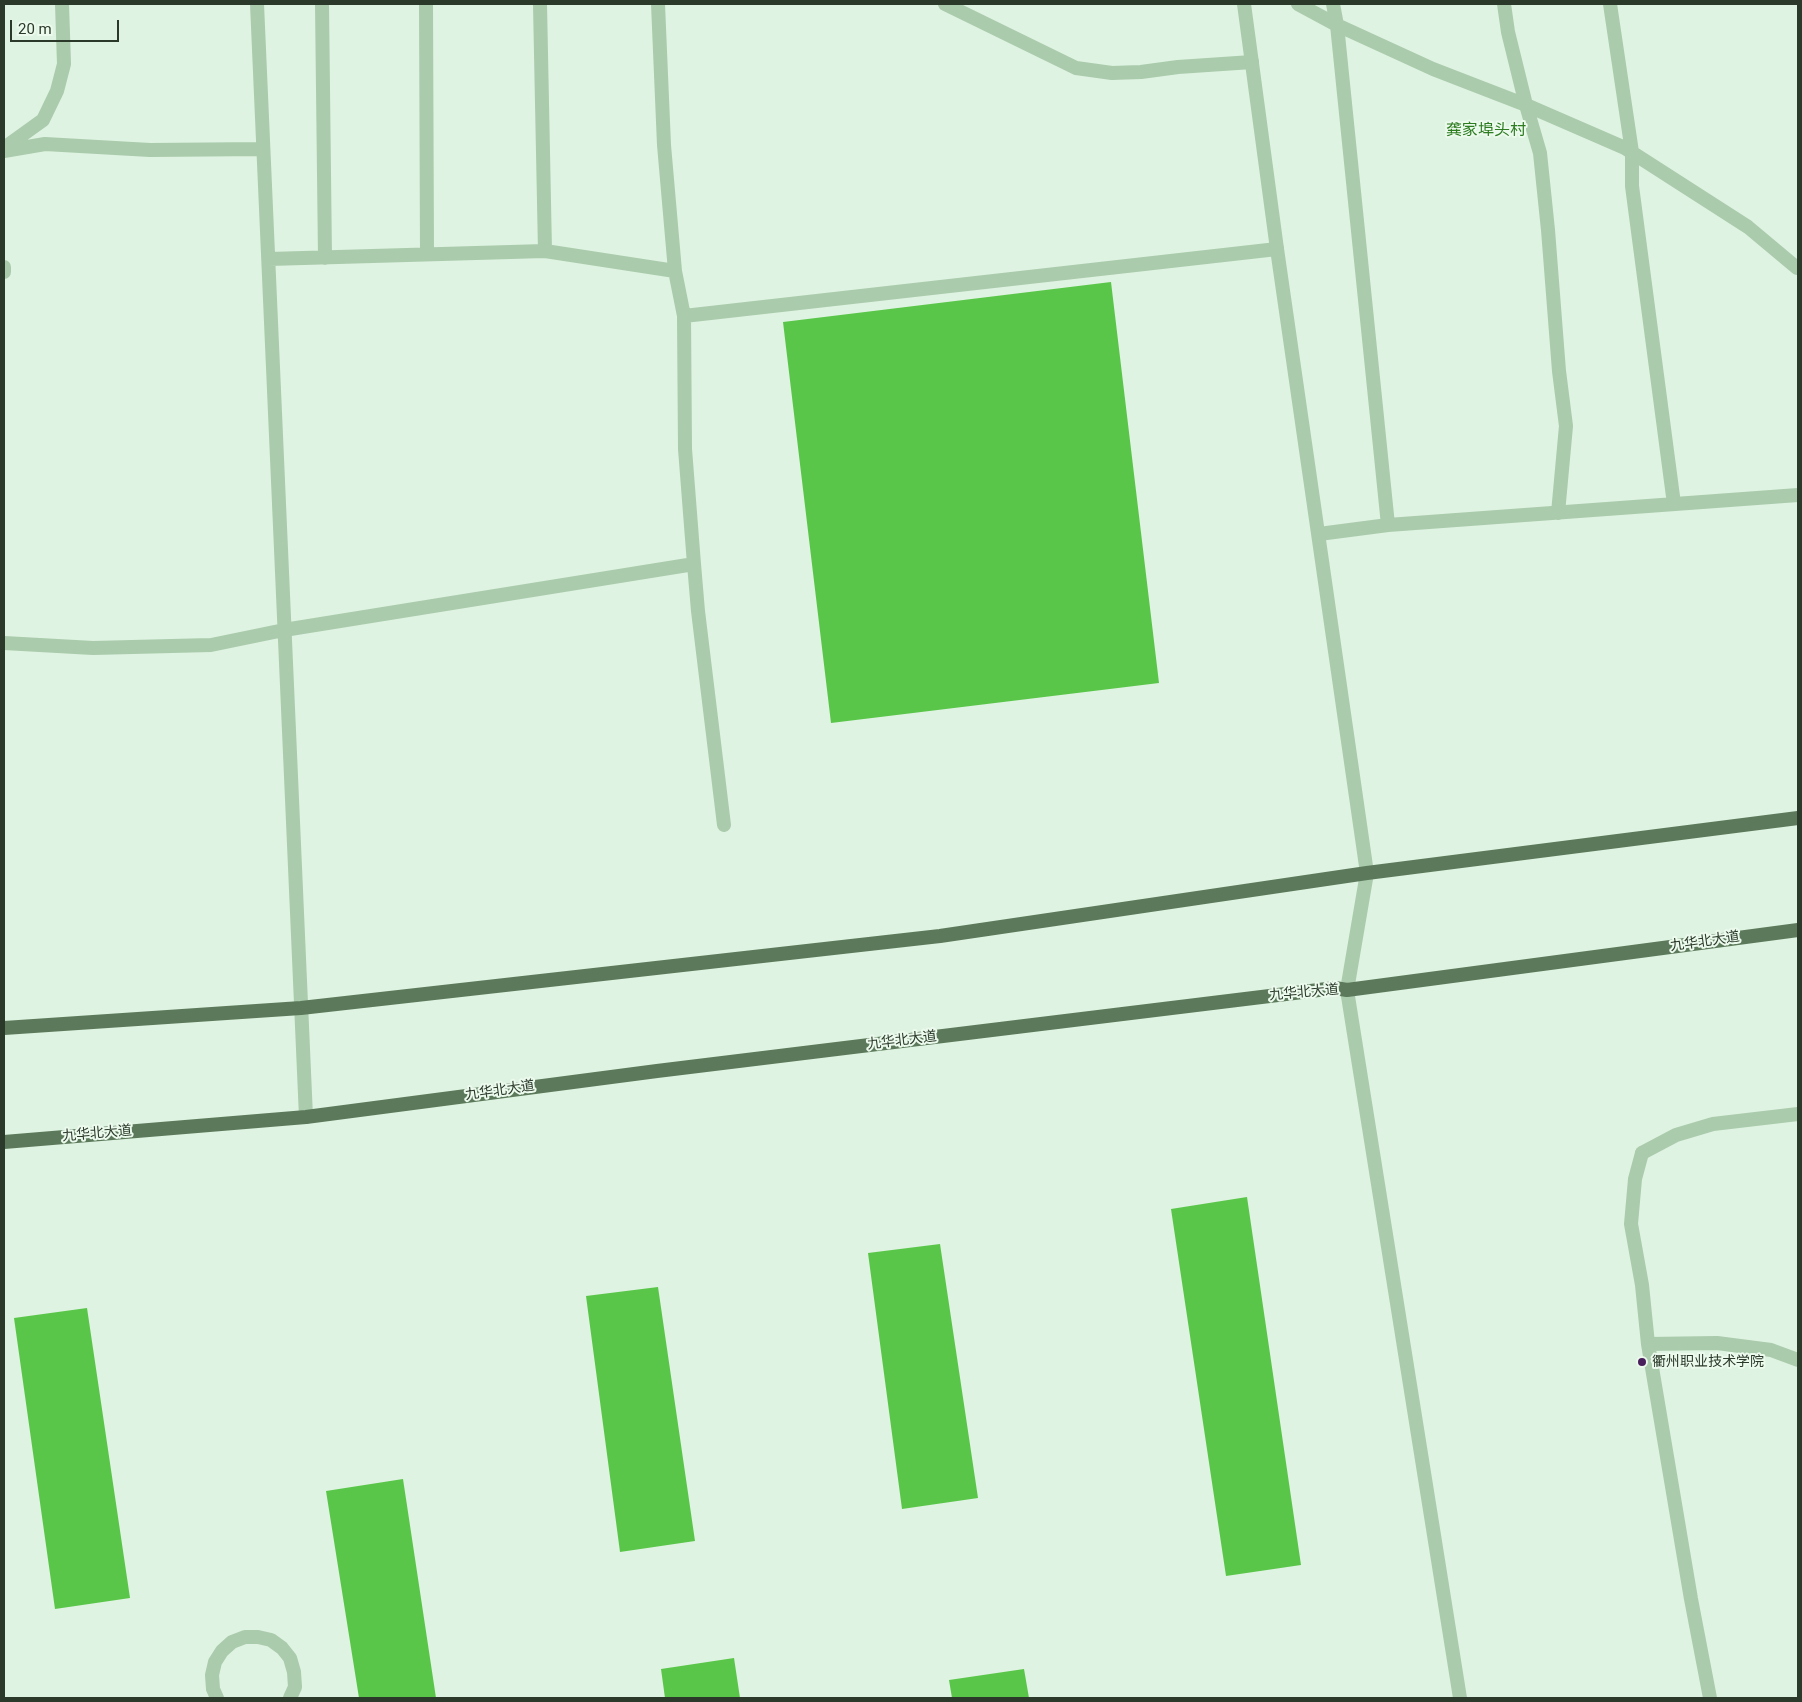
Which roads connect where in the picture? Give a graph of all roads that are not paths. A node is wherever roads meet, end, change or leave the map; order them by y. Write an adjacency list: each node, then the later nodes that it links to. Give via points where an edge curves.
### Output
1 (62, 4): 17 (street, via 64,64 57,91 43,120)
2 (257, 4): 16 (street)
3 (322, 4): 22 (street)
4 (426, 4): 21 (street)
5 (540, 4): 20 (street)
6 (658, 4): 26 (street, via 664,144)
7 (946, 4): 14 (street, via 1076,68 1121,73)
8 (1244, 4): 14 (street)
9 (1298, 4): 13 (street)
10 (1333, 4): 13 (street)
11 (1504, 4): 15 (street)
12 (1610, 4): 18 (street)
13 (1337, 25): 15 (street, via 1433,69); 32 (street)
14 (1252, 62): 19 (street)
15 (1526, 105): 18 (street); 31 (street, via 1540,153 1566,426)
16 (263, 149): 17 (street, via 150,150 45,144); 23 (street)
17 (4, 150)
18 (1632, 152): 25 (street, via 1748,227); 30 (street, via 1632,186)
19 (1278, 249): 28 (street); 33 (street)
20 (545, 251): 21 (street); 26 (street)
21 (426, 254): 22 (street)
22 (325, 258): 23 (street)
23 (269, 260): 35 (street)
24 (4, 267): 27 (street)
25 (1797, 268)
26 (675, 271): 28 (street)
27 (4, 272)
28 (684, 316): 34 (street, via 685,449)
29 (1798, 494): 30 (street)
30 (1674, 504): 31 (street)
31 (1558, 513): 32 (street)
32 (1388, 526): 33 (street)
33 (1319, 534): 39 (street)
34 (694, 564): 35 (street); 38 (street)
35 (284, 630): 36 (street, via 211,645 93,648); 42 (street)
36 (4, 643)
37 (1798, 818): 39 (main road)
38 (724, 825)
39 (1367, 872): 41 (street); 42 (main road, via 940,936)
40 (1798, 930): 41 (main road, 九华北大道)
41 (1347, 990): 45 (main road, 九华北大道, via 1316,990 667,1069); 51 (street)
42 (301, 1008): 43 (main road); 45 (street)
43 (4, 1028)
44 (1798, 1114): 47 (street, via 1713,1124 1676,1135 1642,1153 1635,1179 1631,1224)
45 (306, 1117): 46 (main road, 九华北大道)
46 (4, 1142)
47 (1648, 1344): 48 (street, via 1717,1343 1771,1350); 52 (street)
48 (1798, 1360)
49 (217, 1698): 50 (street, via 212,1676 222,1651 232,1642 258,1636 271,1640 290,1658 295,1687)
50 (290, 1698)
51 (1460, 1698)
52 (1710, 1698)

